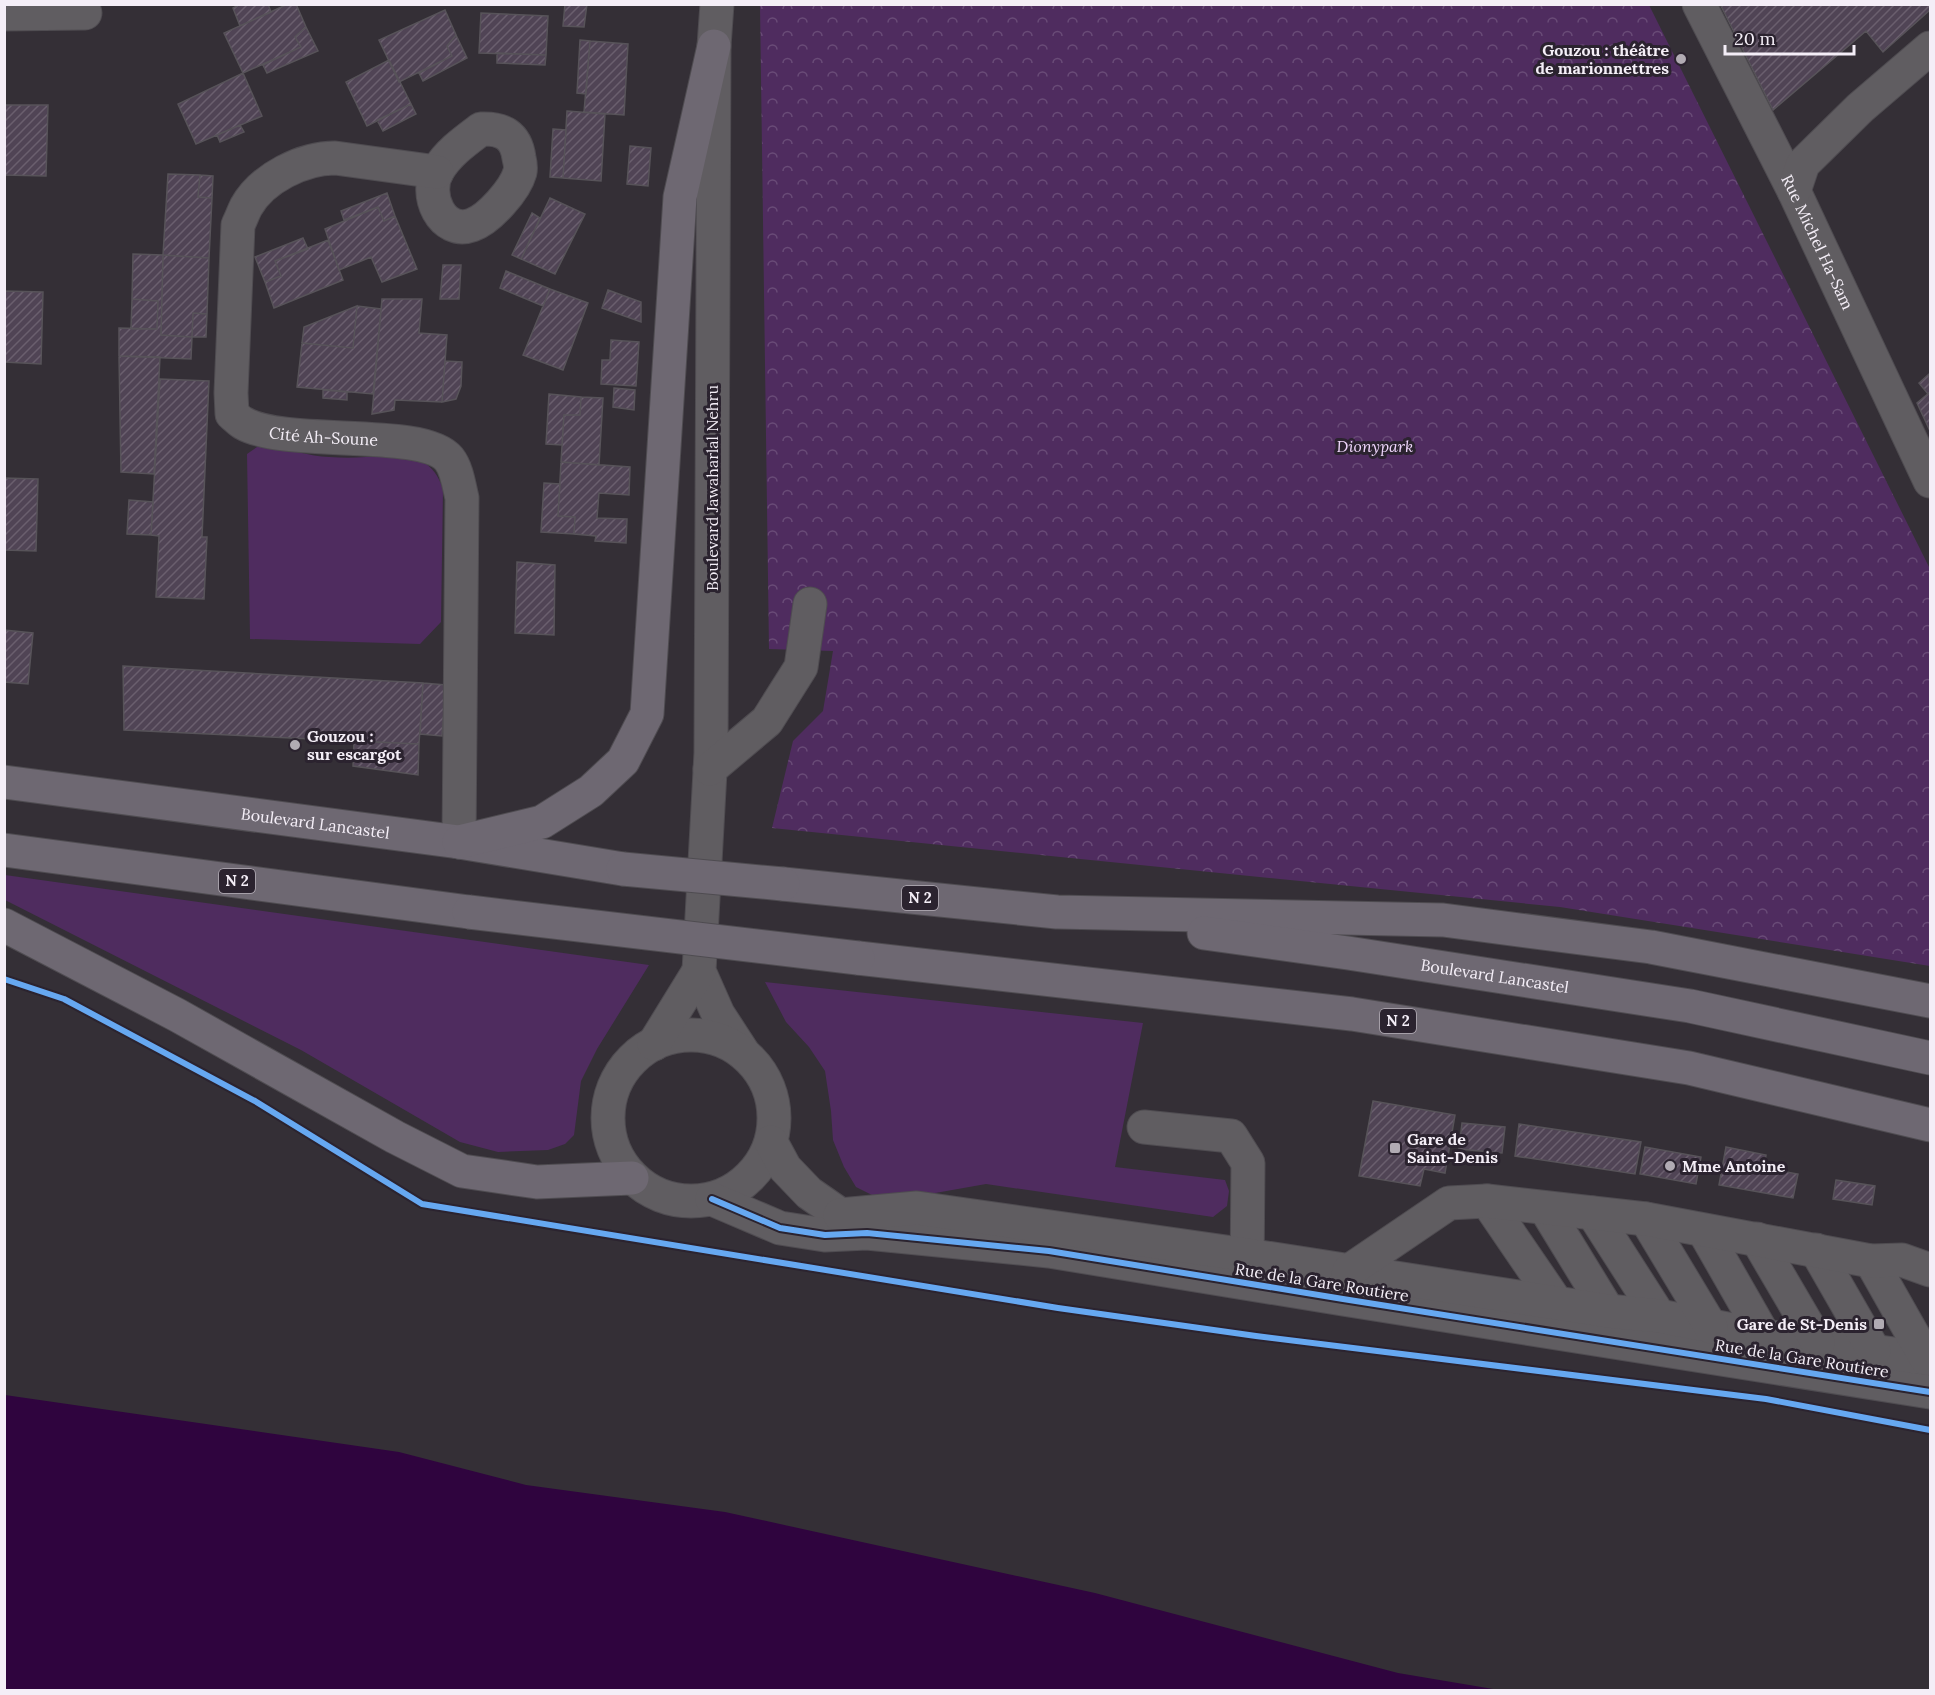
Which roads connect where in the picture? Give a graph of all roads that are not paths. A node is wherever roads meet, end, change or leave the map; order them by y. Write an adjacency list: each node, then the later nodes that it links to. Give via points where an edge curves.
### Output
1 (717, 4): 5 (street, Boulevard Jawaharlal Nehru)
2 (1699, 4): 8 (street, Rue Michel Ha-Sam)
3 (85, 13): 4 (street)
4 (4, 14)
5 (714, 46): 11 (street, Boulevard Jawaharlal Nehru); 13 (main road, via 680,197 647,714 623,760 591,791 542,822)
6 (1930, 48): 8 (street, via 1803,164)
7 (436, 172): 13 (street, Cité Ah-Soune, via 319,158 285,170 259,191 246,206 238,225 231,393 232,414 243,423 270,432 411,443 435,448 449,459 462,498)
8 (1794, 191): 9 (street, Rue Michel Ha-Sam)
9 (1930, 481)
10 (810, 604): 11 (street, via 801,667 767,721)
11 (710, 769): 17 (street, Boulevard Jawaharlal Nehru)
12 (4, 782): 13 (main road, Boulevard Lancastel / N 2)
13 (459, 842): 15 (main road, Boulevard Lancastel / N 2, bridge, via 623,869)
14 (4, 850): 22 (main road, N 2, bridge, via 469,912 1352,1014 1689,1068)
15 (1057, 912): 18 (main road, via 1443,920 1651,947); 21 (main road, Boulevard Lancastel / N 2, via 1690,1006)
16 (4, 925): 25 (main road, via 462,1171 537,1182)
17 (699, 971): 19 (street, Boulevard Jawaharlal Nehru); 20 (street, Boulevard Jawaharlal Nehru, via 718,1014)
18 (1930, 1001)
19 (654, 1044): 20 (street, via 676,1036 700,1035 724,1041); 25 (street, via 632,1059 616,1081 608,1106 608,1132 616,1157)
20 (744, 1054): 24 (street, via 760,1072 771,1094)
21 (1930, 1058)
22 (1930, 1125)
23 (1144, 1127): 37 (street, via 1231,1136 1248,1163)
24 (771, 1142): 26 (street, via 758,1167 738,1187); 30 (street, Rue de la Gare Routiere, via 785,1168 808,1193)
25 (632, 1178): 26 (street, via 656,1194 683,1201)
26 (712, 1199): 33 (street, Rue de la Gare Routiere, via 780,1228 825,1235)
27 (1487, 1201): 28 (street); 39 (street, via 1449,1203); 40 (street)
28 (1545, 1208): 29 (street); 41 (street)
29 (1593, 1213): 31 (street); 42 (street)
30 (840, 1215): 33 (street, Rue de la Gare Routiere); 37 (street, via 917,1208)
31 (1646, 1219): 32 (street); 43 (street)
32 (1704, 1231): 34 (street); 44 (street)
33 (867, 1233): 37 (street, Rue de la Gare Routiere)
34 (1757, 1239): 35 (street); 45 (street)
35 (1816, 1250): 36 (street); 46 (street)
36 (1871, 1261): 38 (street, via 1902,1260); 47 (street)
37 (1247, 1269): 39 (street, Rue de la Gare Routiere)
38 (1930, 1270)
39 (1346, 1285): 40 (street); 48 (street, Rue de la Gare Routiere)
40 (1556, 1302): 41 (street)
41 (1608, 1311): 42 (street)
42 (1659, 1316): 43 (street)
43 (1711, 1327): 44 (street)
44 (1764, 1336): 45 (street)
45 (1818, 1343): 46 (street)
46 (1874, 1351): 47 (street)
47 (1928, 1359)
48 (1930, 1392)

